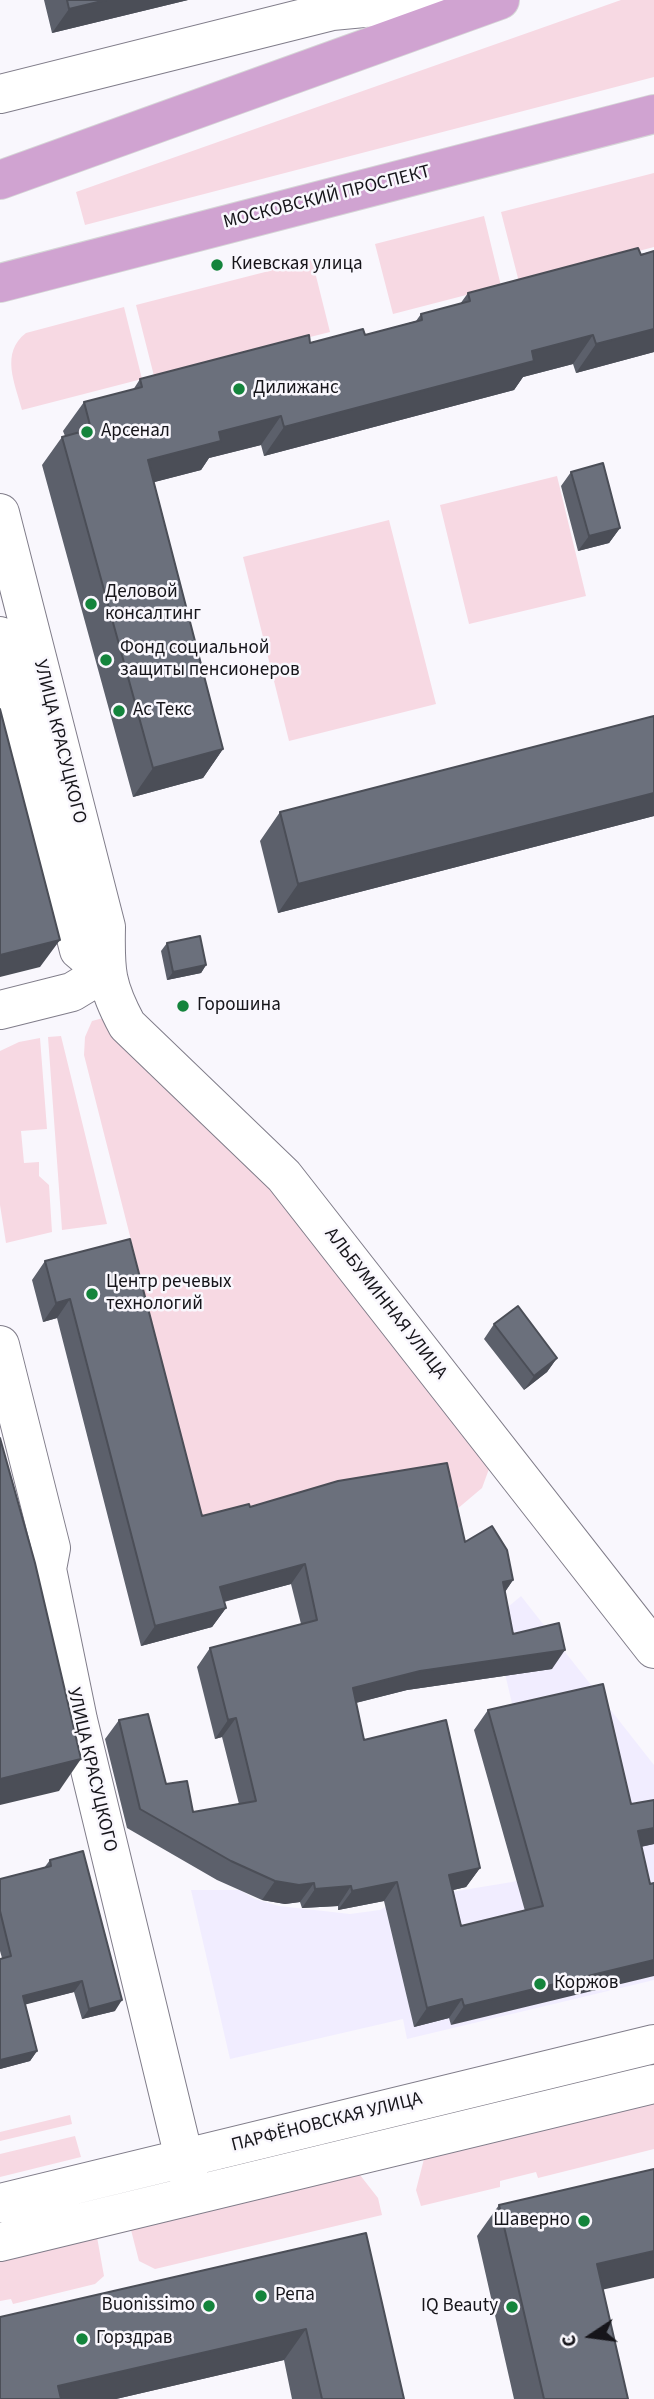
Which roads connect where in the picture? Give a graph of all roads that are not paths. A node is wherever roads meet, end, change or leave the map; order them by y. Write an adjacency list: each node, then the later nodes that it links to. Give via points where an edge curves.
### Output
1 (449, 0): 3 (street, via 332,11)
2 (500, 0): 5 (main road)
3 (0, 94)
4 (654, 114): 6 (main road, МОСКОВСКИЙ ПРОСПЕКТ)
5 (0, 180)
6 (0, 283)
7 (0, 513): 9 (street, УЛИЦА КРАСУЦКОГО, via 106,927)
8 (0, 636): 9 (street, УЛИЦА КРАСУЦКОГО, via 79,950)
9 (105, 972): 10 (street, via 72,992); 12 (street, АЛЬБУМИННАЯ УЛИЦА, via 127,1025 284,1176)
10 (0, 1010)
11 (0, 1345): 15 (street, УЛИЦА КРАСУЦКОГО, via 51,1548 47,1569 78,1720)
12 (654, 1650)
13 (654, 2044): 15 (street, ПАРФЁНОВСКАЯ УЛИЦА)
14 (654, 2084): 16 (street, ПАРФЁНОВСКАЯ УЛИЦА)
15 (183, 2157): 16 (street, УЛИЦА КРАСУЦКОГО); 17 (street, ПАРФЁНОВСКАЯ УЛИЦА)
16 (192, 2195): 18 (street, ПАРФЁНОВСКАЯ УЛИЦА)
17 (0, 2203)
18 (0, 2242)

